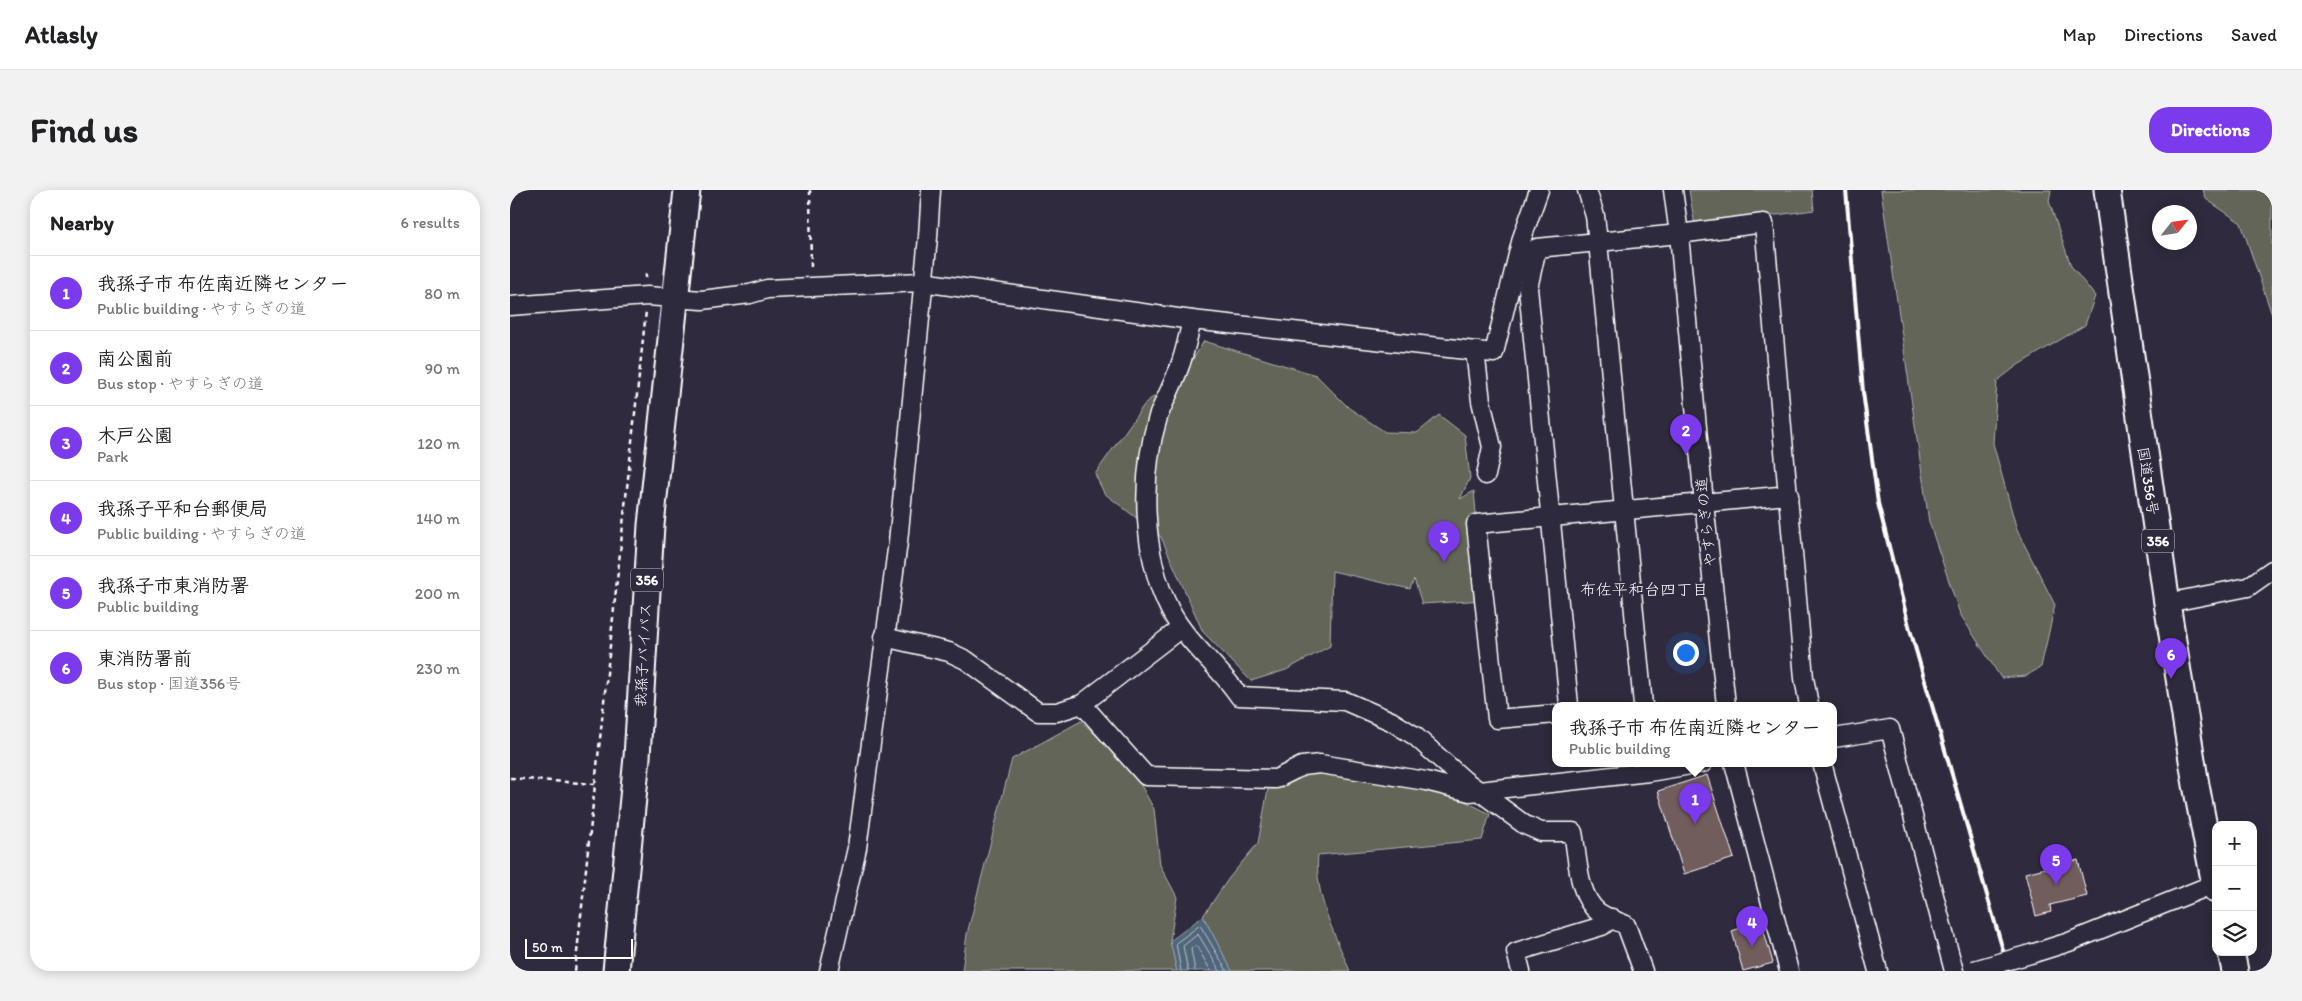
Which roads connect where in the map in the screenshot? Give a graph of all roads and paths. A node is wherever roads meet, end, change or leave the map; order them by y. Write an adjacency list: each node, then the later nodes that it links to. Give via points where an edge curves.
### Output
1 (687, 190): 14 (highway, 我孫子バイパス / 356)
2 (810, 190): 12 (path)
3 (931, 190): 11 (street)
4 (1539, 190): 17 (street, via 1522,238 1494,353)
5 (1587, 190): 9 (street)
6 (1672, 190): 8 (street, やすらぎの道)
7 (2107, 190): 24 (highway, 国道356号 / 356)
8 (1679, 234): 9 (street); 19 (street, via 1764,223); 20 (street, やすらぎの道)
9 (1598, 242): 21 (street); 22 (street, via 1537,248 1528,288)
10 (646, 273): 13 (path)
11 (922, 282): 12 (street); 16 (street); 26 (street, via 898,542)
12 (811, 287): 14 (street, via 767,289 702,300)
13 (647, 296): 14 (street); 15 (street); 38 (path)
14 (674, 297): 45 (highway, 我孫子バイパス / 356, via 651,525 637,757)
15 (510, 306)
16 (1192, 320): 17 (street); 25 (street, via 1180,366 1158,417 1148,464 1147,524 1157,578)
17 (1475, 351): 18 (street, via 1481,401 1492,447)
18 (1486, 475)
19 (1789, 495): 20 (street); 30 (street)
20 (1704, 503): 21 (street); 29 (street, やすらぎの道)
21 (1625, 510): 22 (street); 28 (street)
22 (1551, 517): 27 (street); 32 (street, via 1476,524 1497,719)
23 (2272, 570): 24 (street, via 2248,587)
24 (2167, 603): 40 (highway, 国道356号 / 356)
25 (1181, 628): 31 (street); 39 (street, via 1239,696 1345,701 1391,721 1415,736)
26 (884, 636): 31 (street, via 949,652 966,660 1038,712 1058,712); 46 (street, via 857,848)
27 (1569, 702)
28 (1643, 702)
29 (1726, 702)
30 (1808, 702)
31 (1082, 704): 39 (street, via 1146,776 1276,779 1302,766 1320,764 1426,781 1470,792)
32 (1552, 714)
33 (1837, 738): 51 (street, via 1890,729)
34 (1648, 767): 39 (street)
35 (1735, 767): 49 (street)
36 (1823, 767): 50 (street)
37 (510, 778): 38 (path)
38 (595, 784): 44 (path)
39 (1481, 791): 42 (street, via 1541,832 1573,832 1584,894 1599,913)
40 (2212, 871)
41 (2212, 888): 52 (street, bridge, via 2069,942)
42 (1612, 918): 47 (street, via 1602,926 1516,952); 48 (street, via 1626,925)
43 (2232, 956): 53 (highway)
44 (575, 971)
45 (616, 971)
46 (830, 971)
47 (1521, 971)
48 (1643, 971)
49 (1789, 971)
50 (1878, 971)
51 (1954, 971)
52 (1973, 971)
53 (2235, 971)

